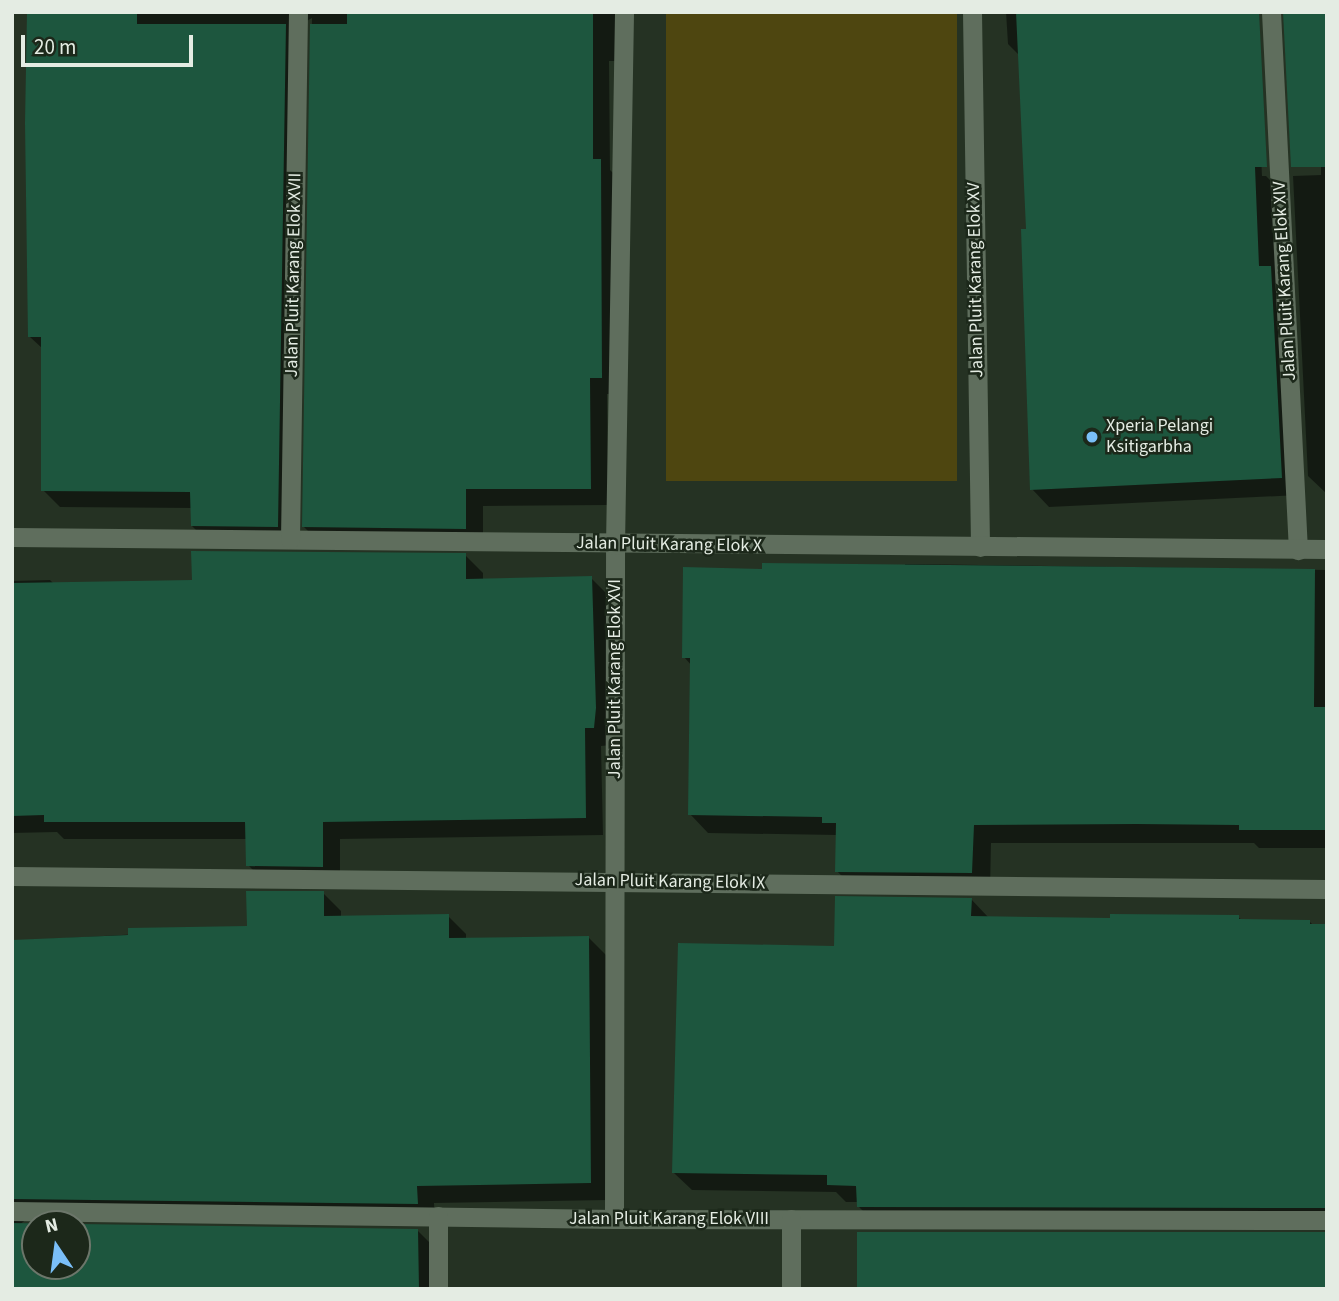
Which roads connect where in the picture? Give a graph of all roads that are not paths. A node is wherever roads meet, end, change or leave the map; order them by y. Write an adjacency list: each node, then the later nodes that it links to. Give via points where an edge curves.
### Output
1 (298, 12): 6 (street, Jalan Pluit Karang Elok XVII)
2 (624, 12): 7 (street, Jalan Pluit Karang Elok XVI)
3 (972, 12): 8 (street, Jalan Pluit Karang Elok XV)
4 (1271, 12): 10 (street, Jalan Pluit Karang Elok XIV)
5 (12, 537): 6 (street, Jalan Pluit Karang Elok X)
6 (290, 539): 7 (street, Jalan Pluit Karang Elok X)
7 (615, 545): 8 (street, Jalan Pluit Karang Elok X); 12 (street, Jalan Pluit Karang Elok XVI)
8 (980, 547): 10 (street, Jalan Pluit Karang Elok X)
9 (1327, 549): 10 (street, Jalan Pluit Karang Elok X)
10 (1298, 550)
11 (12, 876): 12 (street, Jalan Pluit Karang Elok IX)
12 (616, 881): 13 (street, Jalan Pluit Karang Elok IX); 16 (street, Jalan Pluit Karang Elok XVI)
13 (1327, 889)
14 (12, 1212): 15 (street, Jalan Pluit Karang Elok VIII)
15 (438, 1216): 16 (street, Jalan Pluit Karang Elok VIII); 19 (street)
16 (614, 1219): 17 (street, Jalan Pluit Karang Elok VIII)
17 (791, 1219): 18 (street, Jalan Pluit Karang Elok VIII); 20 (street)
18 (1327, 1220)
19 (438, 1289)
20 (791, 1289)

